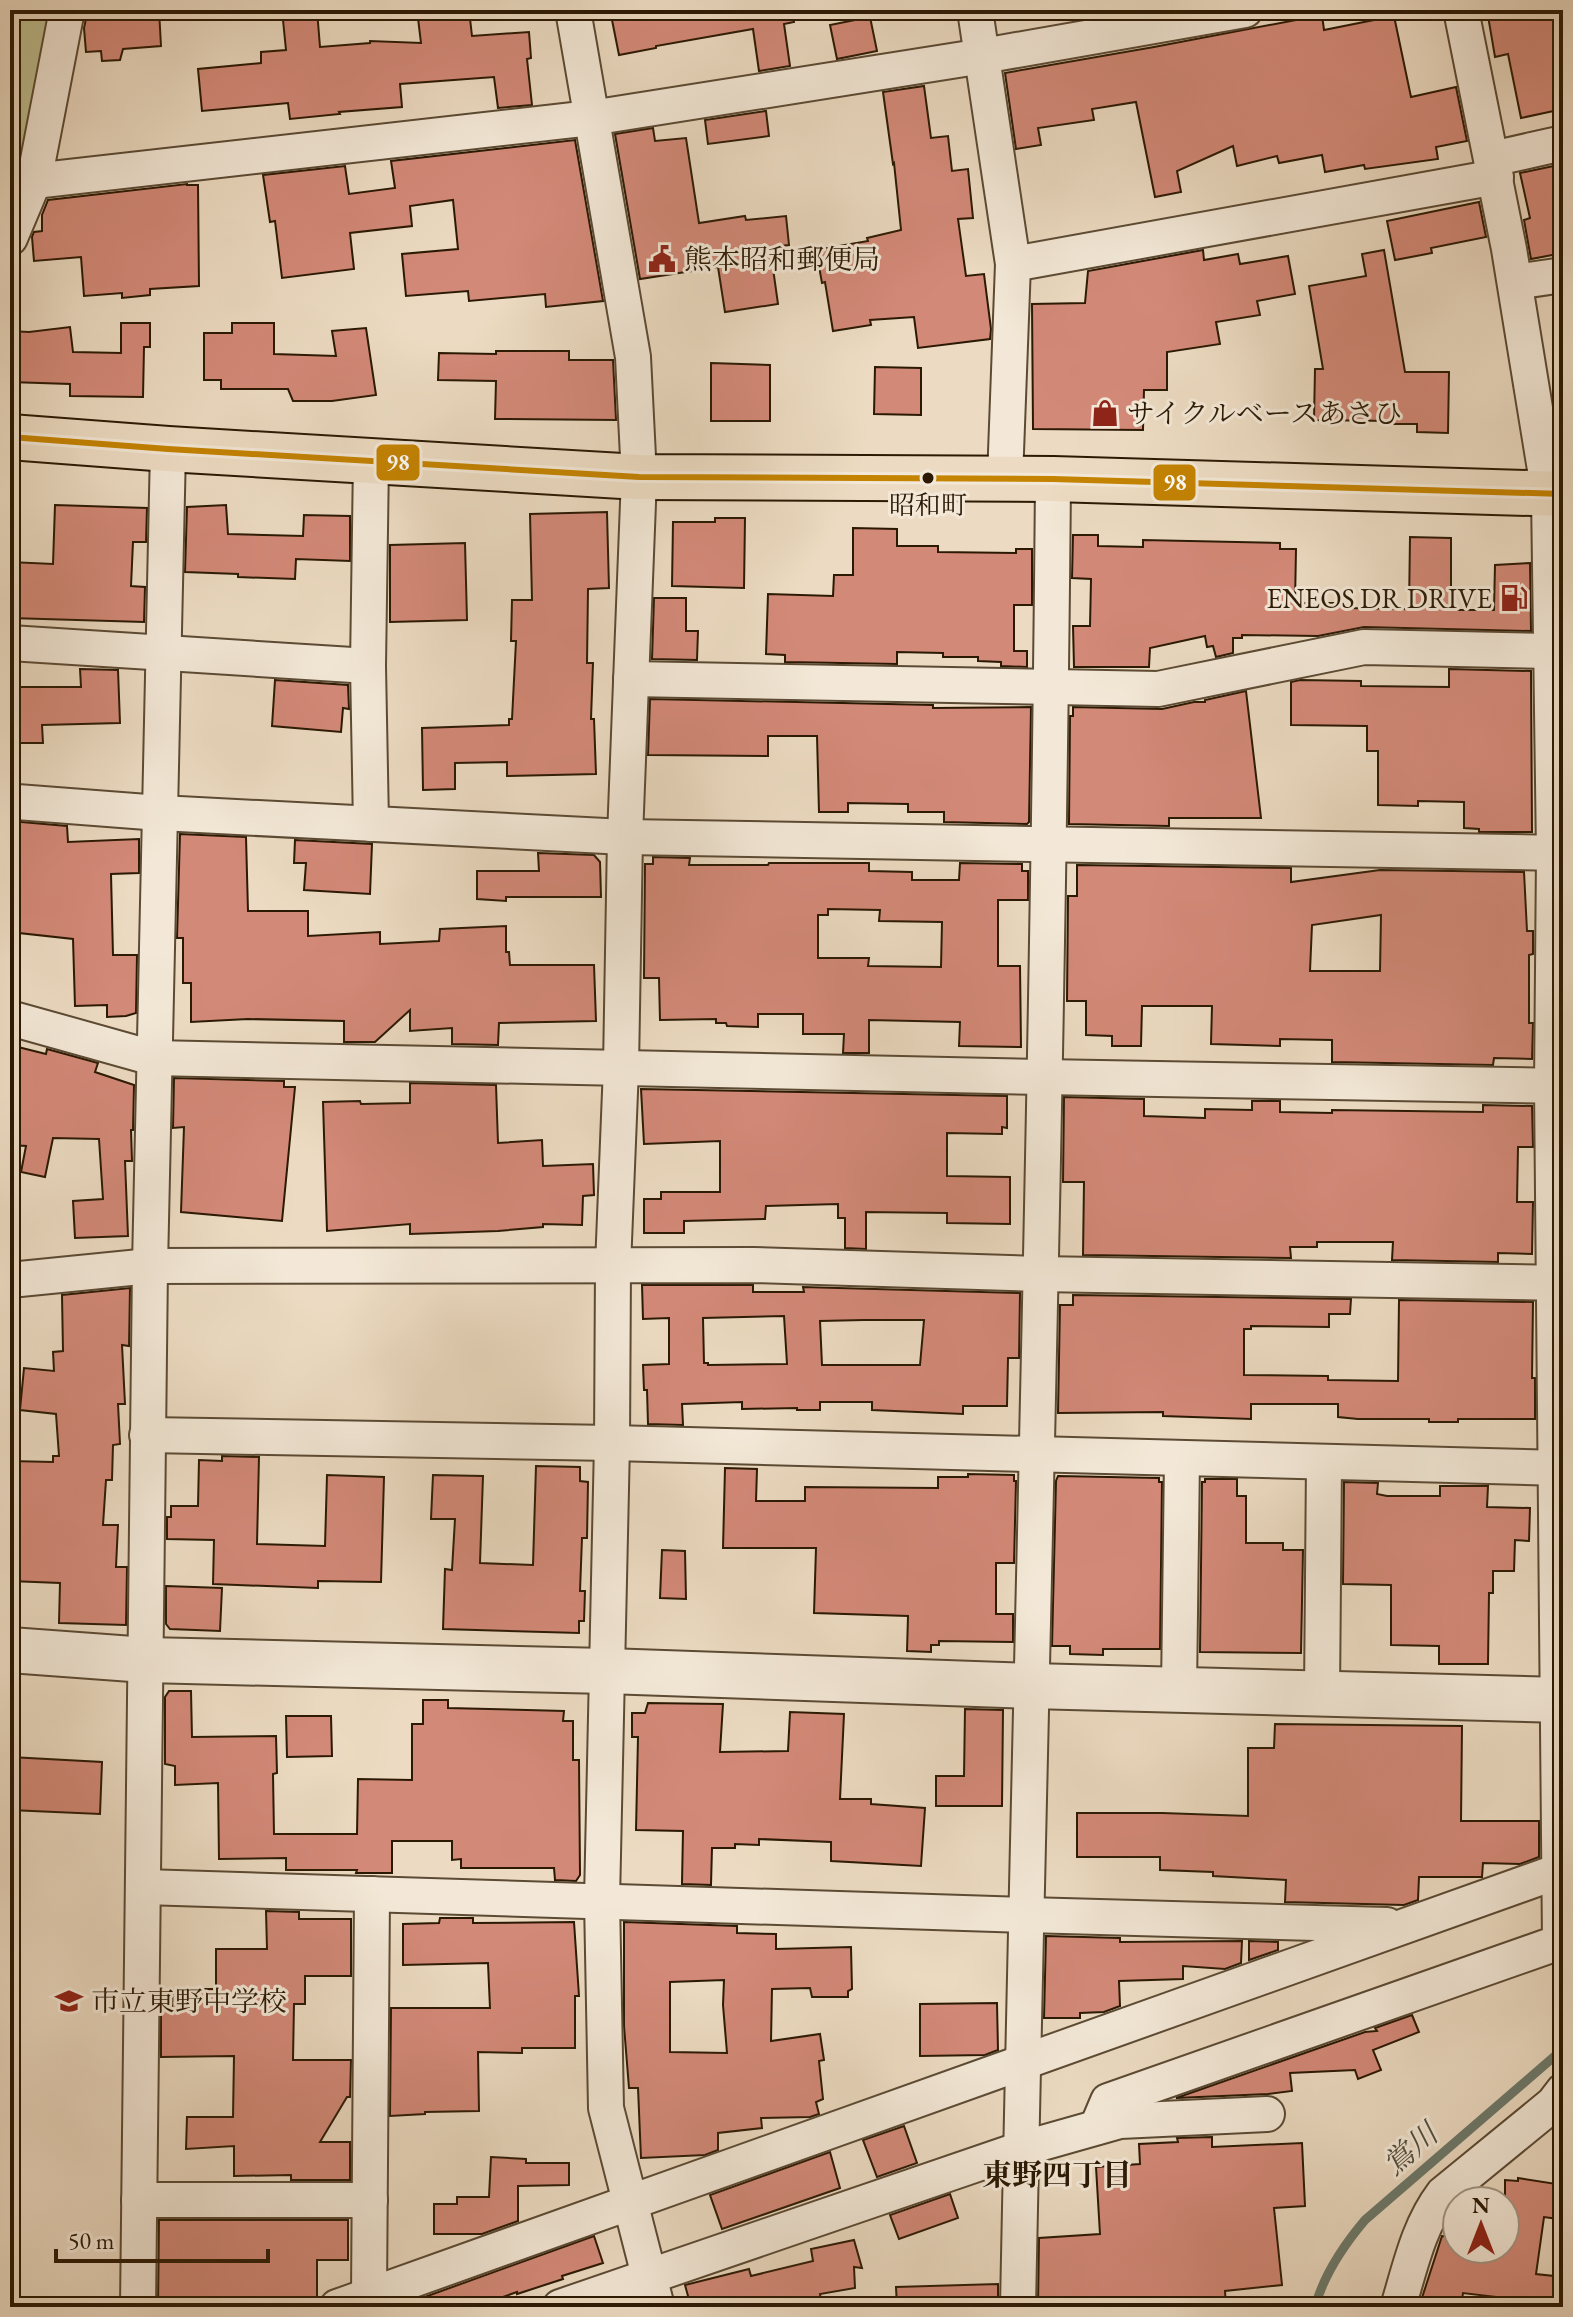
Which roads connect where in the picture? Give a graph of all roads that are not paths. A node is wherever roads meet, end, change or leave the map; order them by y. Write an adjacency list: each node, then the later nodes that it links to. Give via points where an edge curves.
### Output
1 (67, 10): 10 (street)
2 (573, 10): 7 (street)
3 (975, 10): 6 (street)
4 (1245, 10): 6 (street)
5 (1461, 10): 9 (street)
6 (983, 56): 7 (street); 12 (street)
7 (591, 118): 10 (street); 18 (street, via 633,357)
8 (1563, 143): 9 (street)
9 (1494, 168): 12 (street); 14 (street)
10 (22, 180): 11 (street)
11 (10, 238)
12 (1013, 264): 19 (street)
13 (1563, 275): 14 (street)
14 (1515, 282): 21 (street)
15 (10, 437): 16 (main road)
16 (168, 449): 17 (main road); 24 (street)
17 (371, 461): 18 (main road); 25 (street)
18 (639, 477): 19 (main road); 26 (street)
19 (1005, 479): 20 (main road)
20 (1053, 479): 21 (main road); 27 (street)
21 (1556, 494): 23 (street)
22 (10, 643): 24 (street)
23 (1552, 651): 27 (street, via 1364,647 1158,689); 33 (street)
24 (163, 654): 25 (street); 29 (street)
25 (368, 666): 30 (street)
26 (631, 679): 27 (street); 31 (street)
27 (1051, 688): 32 (street)
28 (10, 799): 29 (street)
29 (160, 813): 30 (street); 35 (street)
30 (371, 824): 31 (street)
31 (625, 837): 32 (street); 36 (street)
32 (1050, 845): 33 (street); 37 (street)
33 (1558, 853): 38 (street)
34 (10, 1018): 35 (street)
35 (153, 1058): 36 (street); 39 (street)
36 (621, 1067): 37 (street); 40 (street)
37 (1043, 1077): 38 (street); 41 (street)
38 (1558, 1086): 43 (street)
39 (150, 1266): 40 (street); 42 (street); 44 (street)
40 (613, 1266): 41 (street); 45 (street)
41 (1039, 1274): 43 (street); 46 (street)
42 (10, 1280)
43 (1559, 1282): 49 (street)
44 (147, 1435): 45 (street); 51 (street)
45 (612, 1443): 46 (street); 52 (street)
46 (1037, 1455): 47 (street); 53 (street)
47 (1182, 1458): 48 (street); 54 (street)
48 (1324, 1462): 49 (street); 55 (street)
49 (1559, 1468): 56 (street)
50 (10, 1650): 51 (street)
51 (146, 1660): 52 (street); 58 (street)
52 (607, 1671): 53 (street); 60 (street)
53 (1031, 1686): 54 (street); 61 (street)
54 (1179, 1690): 55 (street)
55 (1322, 1694): 56 (street)
56 (1560, 1700): 57 (street)
57 (1559, 1871): 62 (street); 63 (street)
58 (144, 1887): 59 (street); 69 (street)
59 (372, 1894): 60 (street); 70 (street)
60 (602, 1900): 61 (street); 71 (street, via 606,2108)
61 (1027, 1915): 62 (street); 64 (street)
62 (1409, 1925): 64 (street)
63 (1561, 1942): 67 (street, via 1108,2101)
64 (1023, 2062): 68 (street); 71 (street)
65 (1563, 2091): 78 (street, via 1443,2194 1419,2239)
66 (1267, 2114): 67 (street, via 1120,2121)
67 (1097, 2127): 68 (street)
68 (1021, 2149): 72 (street); 77 (street)
69 (139, 2200): 70 (street); 74 (street)
70 (370, 2200): 73 (street)
71 (630, 2203): 72 (street); 73 (street)
72 (653, 2292): 76 (street)
73 (369, 2296): 75 (street)
74 (138, 2307)
75 (337, 2307)
76 (560, 2307)
77 (1018, 2307)
78 (1398, 2307)

